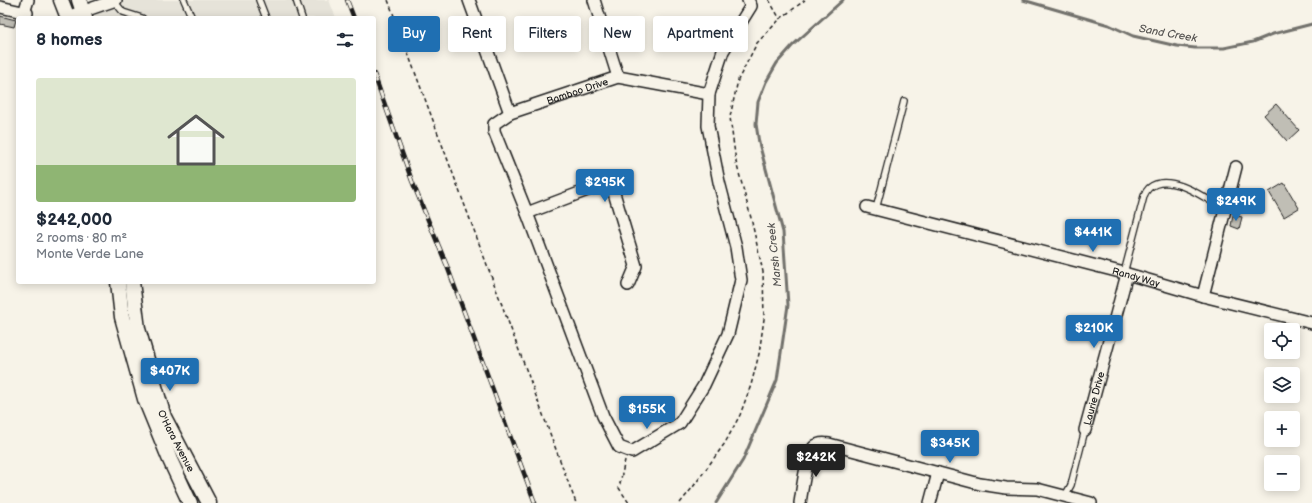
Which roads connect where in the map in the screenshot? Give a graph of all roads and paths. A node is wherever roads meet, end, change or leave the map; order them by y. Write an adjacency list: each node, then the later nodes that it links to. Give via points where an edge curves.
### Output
1 (28, 0): 12 (street, via 26,13)
2 (61, 0): 14 (street)
3 (115, 0): 13 (street); 16 (lane, via 123,12)
4 (184, 0): 17 (lane)
5 (259, 0): 18 (lane)
6 (296, 0): 19 (lane)
7 (388, 0): 41 (path)
8 (469, 0): 24 (street)
9 (594, 0): 21 (street)
10 (748, 0): 22 (street, via 751,6 723,51)
11 (769, 0): 20 (path)
12 (0, 7)
13 (82, 10): 15 (street)
14 (67, 16)
15 (69, 16)
16 (136, 16)
17 (191, 16)
18 (265, 16)
19 (301, 16)
20 (780, 18)
21 (618, 77): 22 (street, Bamboo Drive); 24 (street, Bamboo Drive)
22 (709, 94): 36 (street, via 708,126 736,247 741,280 728,334 704,385 680,423 632,452)
23 (904, 101): 26 (lane)
24 (510, 113): 28 (street, Bamboo Drive, via 494,124 494,131)
25 (1236, 167): 27 (street)
26 (871, 208): 29 (street, Randy Way)
27 (1225, 210): 29 (lane, via 1200,194 1170,182 1150,188 1144,196); 33 (street)
28 (527, 213): 32 (street, via 598,186 608,186 614,193 636,266); 36 (street, via 603,416 619,447)
29 (1125, 273): 33 (street, Randy Way); 35 (street, Laurie Drive)
30 (118, 284): 39 (street, O'Hara Avenue, via 122,317 145,399)
31 (132, 284): 40 (street, O'Hara Avenue, via 138,329 164,417)
32 (628, 285)
33 (1203, 296): 34 (street, Randy Way)
34 (1312, 323)
35 (1085, 430): 38 (lane, via 1071,485)
36 (627, 450): 42 (path, via 619,488)
37 (938, 473): 38 (street, via 980,484 1037,489); 43 (street, via 821,443 814,447 809,458); 44 (street)
38 (1064, 499): 45 (street)
39 (190, 503)
40 (209, 503)
41 (576, 503)
42 (629, 503)
43 (800, 503)
44 (930, 503)
45 (1091, 503)

